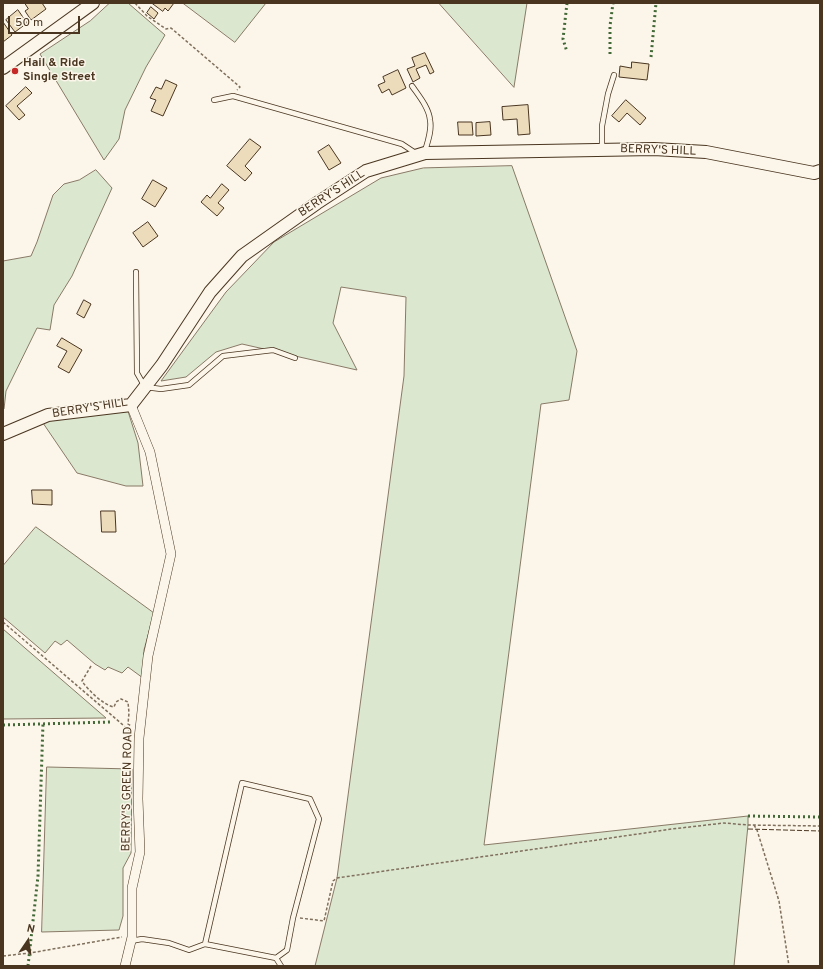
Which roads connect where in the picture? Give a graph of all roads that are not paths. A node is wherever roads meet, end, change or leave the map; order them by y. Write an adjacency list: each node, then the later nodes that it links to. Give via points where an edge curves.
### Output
1 (93, 3): 2 (street)
2 (3, 68)
3 (614, 74): 6 (lane, via 602,126)
4 (412, 86): 7 (lane, via 430,118 429,136)
5 (214, 100): 7 (lane, via 233,96 402,144)
6 (602, 150): 7 (street, BERRY'S HILL); 8 (street, BERRY'S HILL, via 706,152)
7 (422, 154): 11 (street, BERRY'S HILL, via 366,170 242,256 210,292)
8 (820, 171)
9 (136, 272): 11 (lane, via 137,373)
10 (295, 358): 11 (lane, via 273,350 223,356 189,385 161,389)
11 (145, 387): 12 (street, BERRY'S HILL)
12 (131, 405): 13 (street, BERRY'S HILL, via 48,415); 14 (street, BERRY'S GREEN ROAD, via 150,452 171,554 148,656 139,734 140,852 132,888)
13 (3, 434)
14 (132, 939): 15 (lane, via 170,943 189,950); 17 (street, BERRY'S GREEN ROAD)
15 (205, 944): 16 (lane); 16 (lane, via 242,783 310,799 319,819 287,950)
16 (276, 958): 18 (lane)
17 (125, 966)
18 (281, 966)

